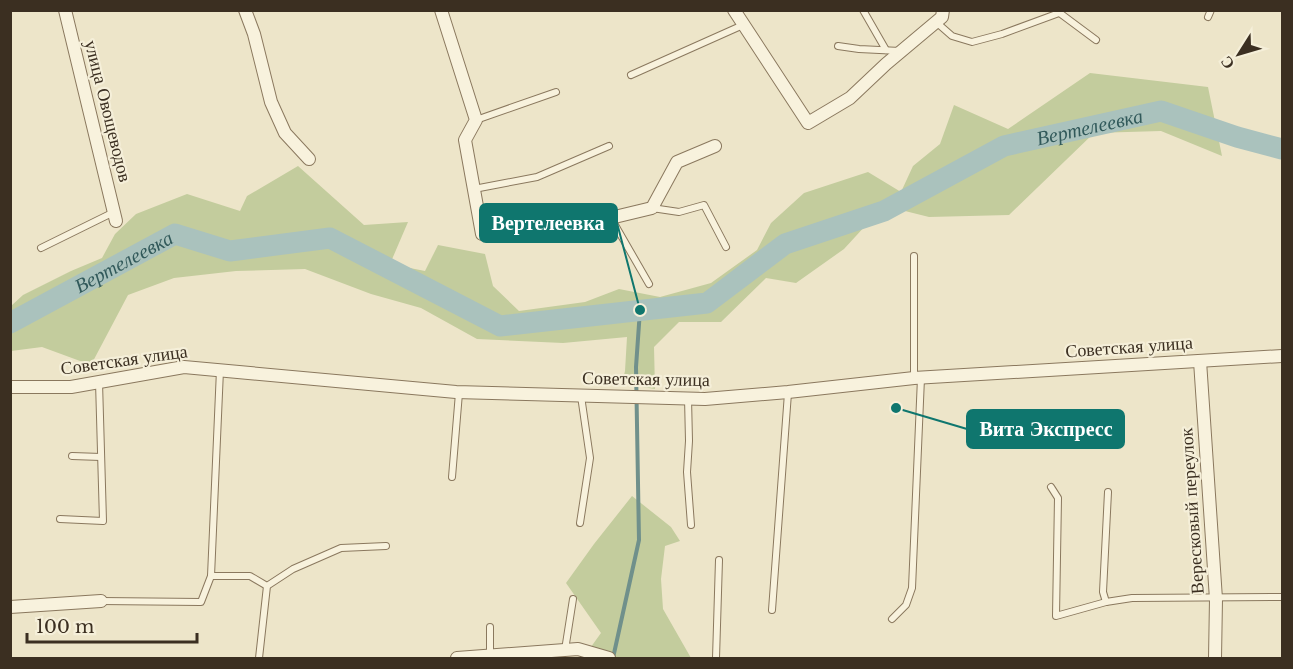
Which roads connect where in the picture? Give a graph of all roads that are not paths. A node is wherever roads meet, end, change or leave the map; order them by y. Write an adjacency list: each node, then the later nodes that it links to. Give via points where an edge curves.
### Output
1 (64, 10): 22 (street, улица Овощеводов)
2 (245, 10): 19 (street, via 271,102 285,133)
3 (441, 10): 16 (street)
4 (734, 10): 9 (street)
5 (863, 10): 12 (lane)
6 (943, 10): 8 (street)
7 (1058, 12): 8 (lane, via 972,42 952,36); 10 (lane)
8 (936, 22): 13 (street)
9 (743, 25): 13 (street, via 808,123 850,99); 14 (lane)
10 (1096, 40)
11 (838, 46): 12 (lane)
12 (886, 50): 13 (lane)
13 (901, 51)
14 (631, 75)
15 (556, 92): 16 (lane)
16 (476, 120): 20 (street, via 465,140)
17 (609, 146): 20 (lane, via 537,177)
18 (715, 146): 21 (street, via 676,162)
19 (309, 159)
20 (474, 189): 23 (street, via 482,234 573,227)
21 (652, 208): 23 (street); 24 (lane, via 679,212 704,205)
22 (116, 216): 25 (lane)
23 (611, 218): 27 (lane)
24 (726, 247)
25 (41, 248)
26 (914, 256): 31 (lane)
27 (649, 284)
28 (1282, 356): 29 (street, Советская улица)
29 (1200, 361): 31 (street, Советская улица); 52 (street, Вересковый переулок)
30 (220, 369): 32 (street, Советская улица, via 184,367); 35 (street, Советская улица); 48 (lane)
31 (918, 378): 34 (street, Советская улица); 57 (lane, via 912,588 906,605)
32 (99, 382): 33 (street, Советская улица, via 71,387); 39 (lane)
33 (10, 387)
34 (788, 392): 37 (street, Советская улица); 56 (lane)
35 (459, 393): 36 (street, Советская улица); 40 (lane)
36 (581, 396): 37 (street, Советская улица); 44 (lane, via 590,458)
37 (688, 399): 45 (lane)
38 (72, 456): 39 (lane)
39 (101, 457): 43 (lane, via 103,521)
40 (452, 477)
41 (1051, 487): 54 (lane, via 1058,498 1056,616)
42 (1108, 492): 54 (lane, via 1103,592)
43 (60, 519)
44 (580, 523)
45 (691, 525)
46 (386, 546): 49 (lane, via 341,548 293,569)
47 (719, 560): 64 (lane)
48 (211, 576): 49 (lane, via 250,576); 53 (lane, via 201,602)
49 (267, 586): 61 (lane)
50 (1282, 597): 52 (lane)
51 (573, 599): 59 (lane)
52 (1216, 599): 54 (lane, via 1132,598); 65 (street, Вересковый переулок)
53 (101, 601): 55 (street)
54 (1106, 602)
55 (10, 607)
56 (772, 610)
57 (892, 619)
58 (490, 627): 60 (lane)
59 (565, 650): 60 (street); 63 (street, via 578,649)
60 (489, 656): 62 (street)
61 (259, 658)
62 (457, 658)
63 (609, 658)
64 (716, 658)
65 (1215, 658)

